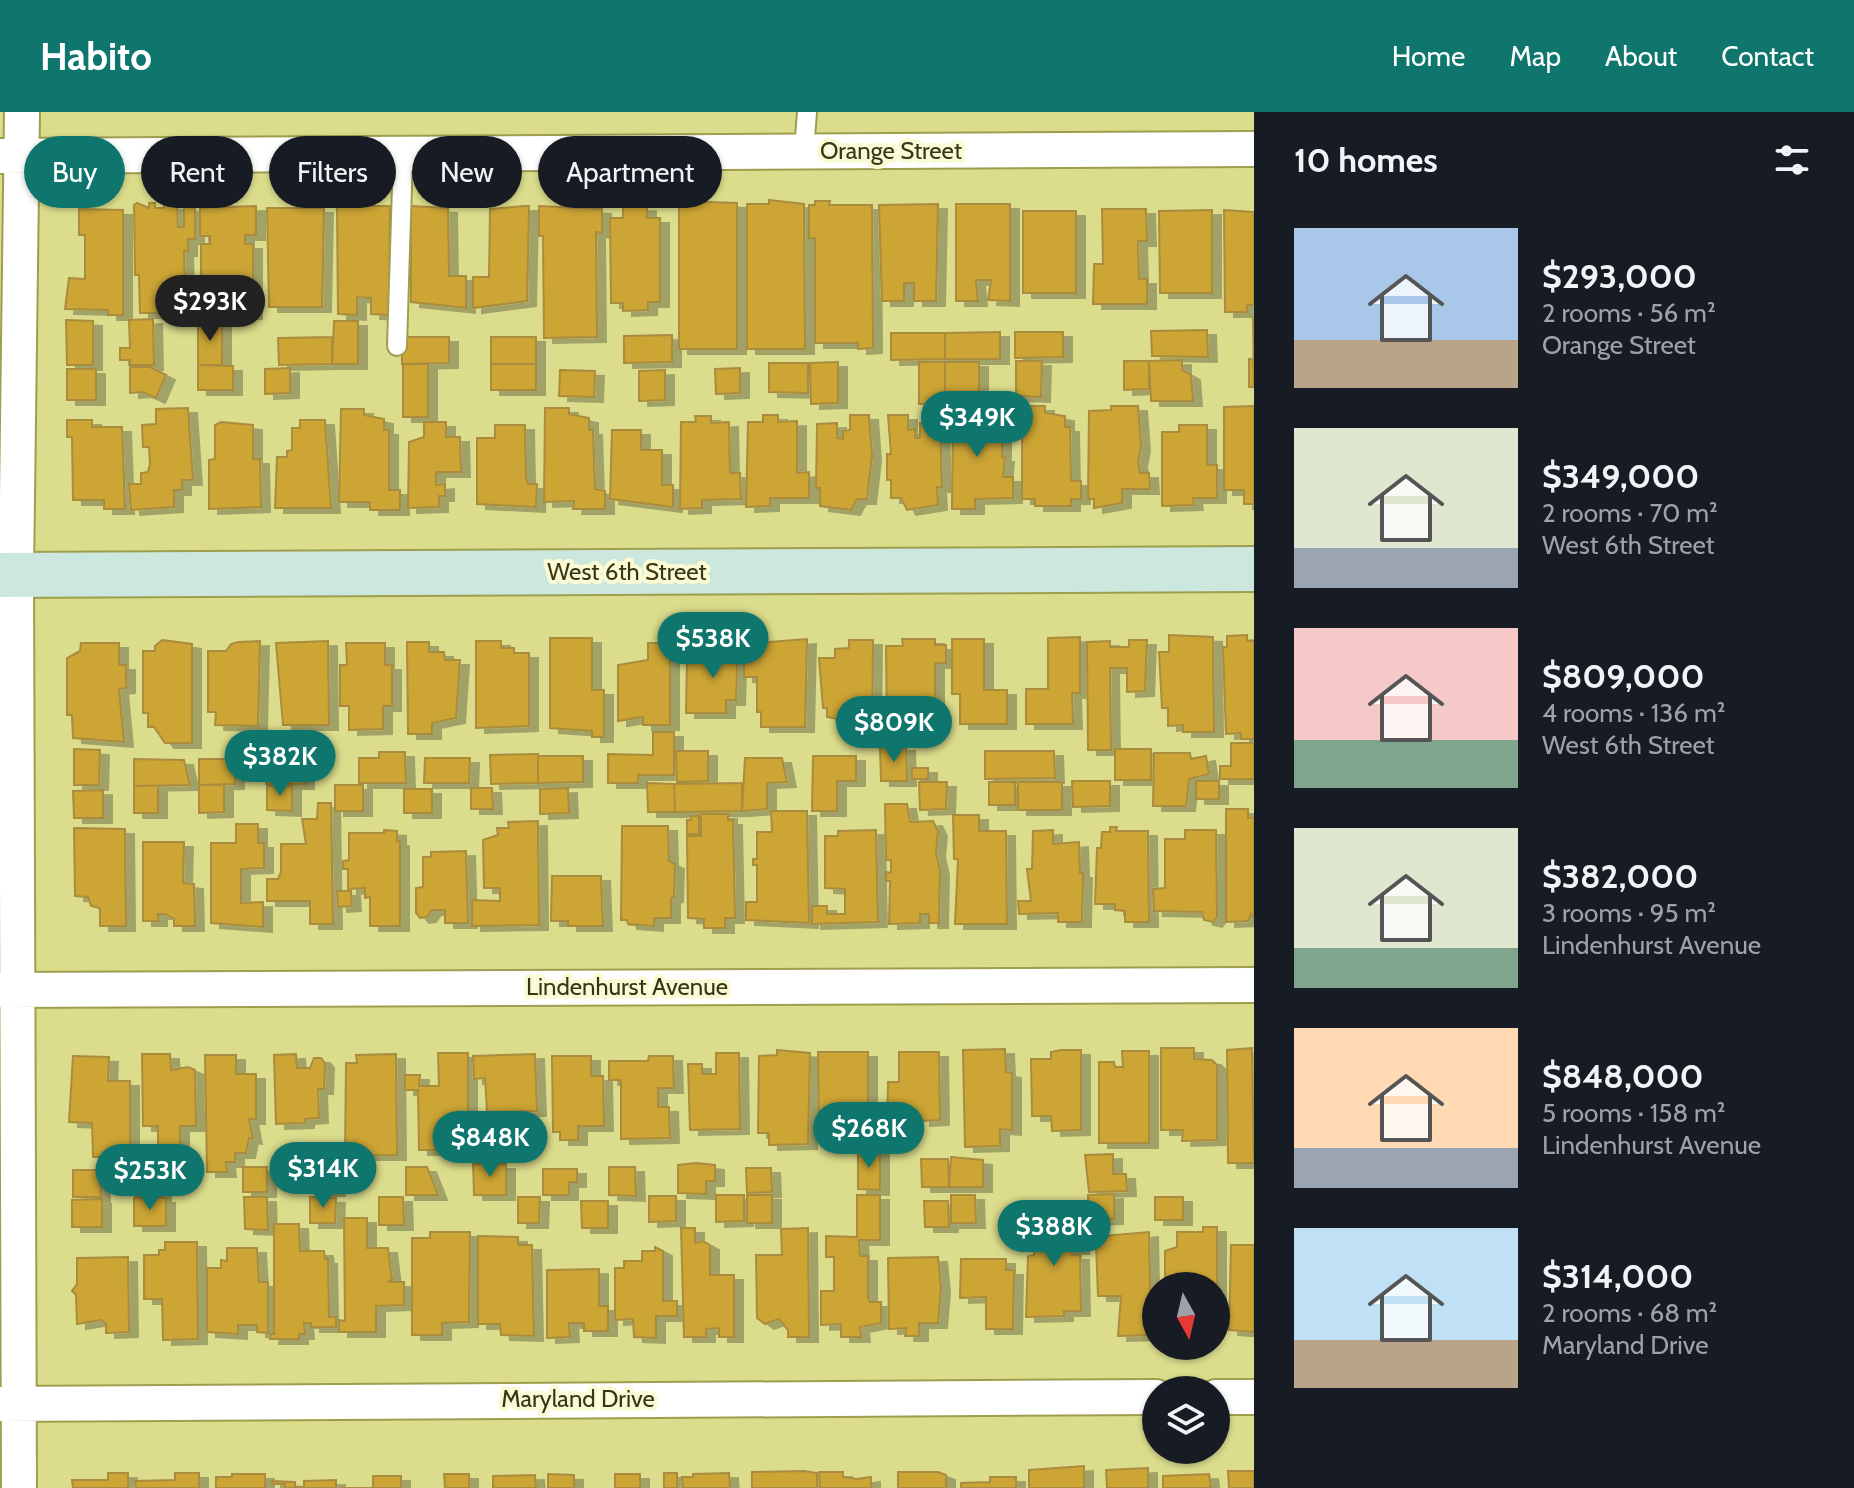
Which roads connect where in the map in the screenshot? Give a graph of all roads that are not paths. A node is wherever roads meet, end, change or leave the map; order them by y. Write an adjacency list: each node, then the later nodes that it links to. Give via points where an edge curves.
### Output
1 (22, 112): 6 (street)
2 (807, 112): 4 (lane)
3 (1254, 149): 4 (street, Orange Street)
4 (804, 151): 5 (street, Orange Street)
5 (403, 154): 6 (street, Orange Street); 7 (lane)
6 (11, 156): 9 (street)
7 (397, 346)
8 (1254, 569): 9 (street, West 6th Street)
9 (8, 575): 11 (street)
10 (1254, 985): 11 (street, Lindenhurst Avenue)
11 (10, 990): 15 (street)
12 (1142, 1397): 15 (street, Maryland Drive)
13 (1230, 1397): 14 (street)
14 (1254, 1397)
15 (10, 1404): 16 (street)
16 (19, 1488)

